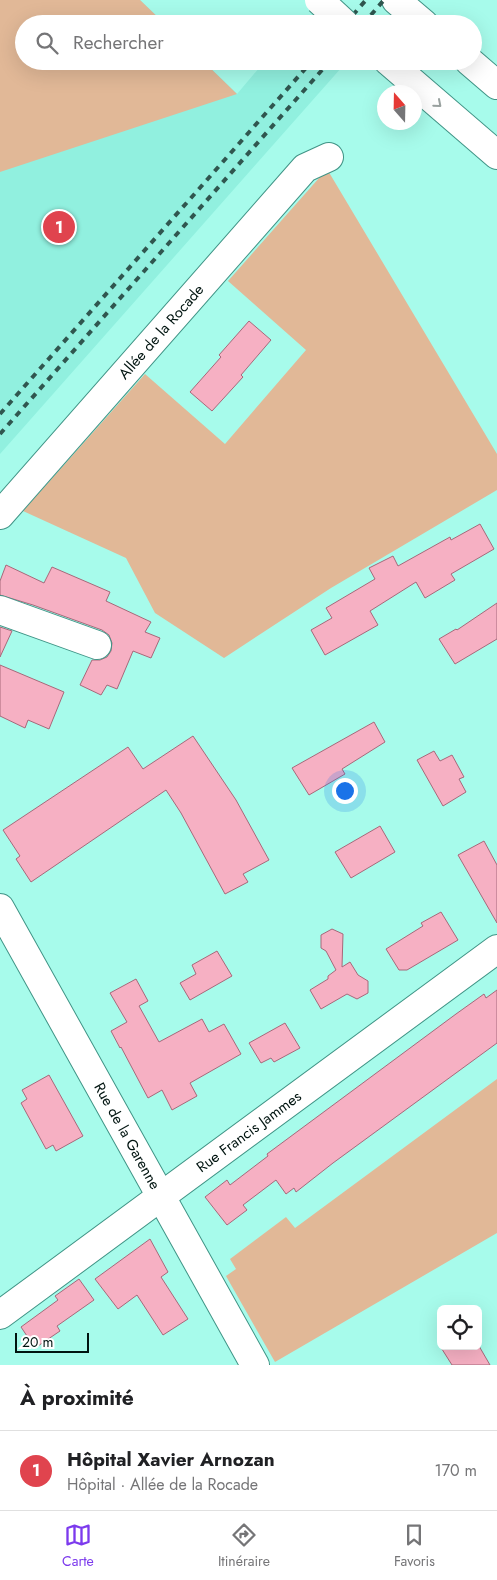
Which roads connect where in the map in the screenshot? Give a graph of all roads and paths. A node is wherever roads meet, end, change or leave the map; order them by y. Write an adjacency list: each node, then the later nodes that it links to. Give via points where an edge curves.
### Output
1 (319, 0): 3 (main road, bridge)
2 (396, 0): 4 (main road)
3 (335, 15)
4 (414, 15)
5 (399, 70): 8 (main road, one-way to 8)
6 (480, 70): 7 (main road)
7 (497, 85)
8 (492, 150)
9 (329, 157): 10 (main road, Allée de la Rocade, via 305,168)
10 (0, 515)
11 (0, 610): 12 (main road)
12 (97, 645)
13 (0, 908): 15 (main road, Rue de la Garenne)
14 (497, 949): 15 (main road, Rue Francis Jammes)
15 (161, 1196): 16 (main road, Rue Francis Jammes); 17 (main road, Rue de la Garenne)
16 (0, 1314)
17 (255, 1365)

